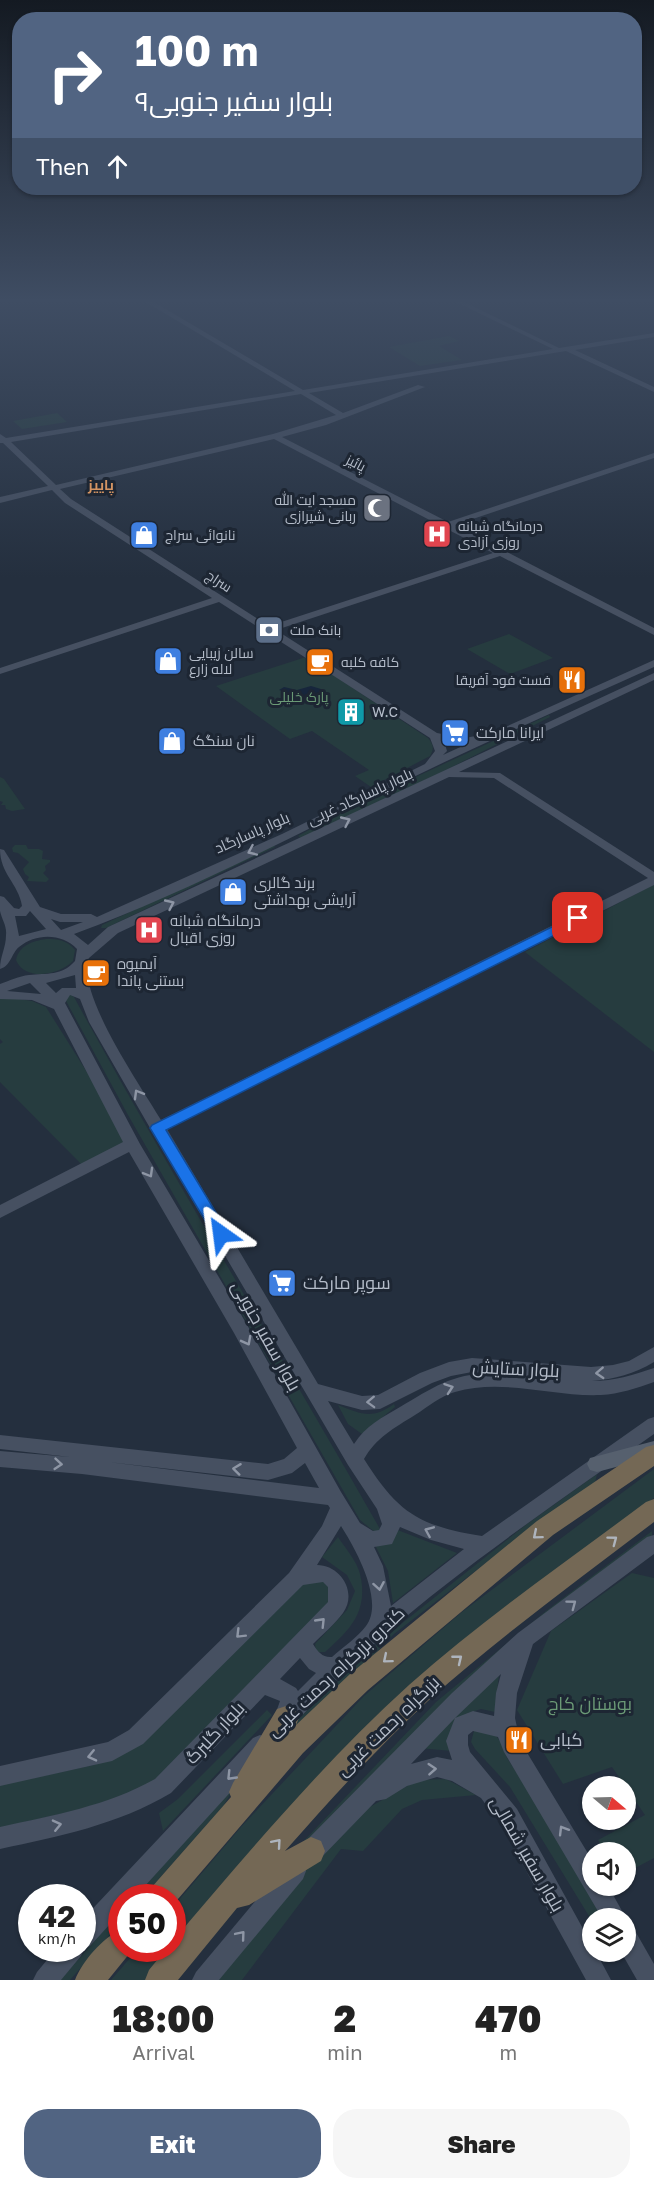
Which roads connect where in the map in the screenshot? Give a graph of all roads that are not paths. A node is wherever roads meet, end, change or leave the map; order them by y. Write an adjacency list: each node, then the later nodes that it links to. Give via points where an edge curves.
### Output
1 (283, 393): 6 (street)
2 (302, 393): 4 (street)
3 (403, 393): 4 (street)
4 (341, 415): 5 (street)
5 (275, 436): 8 (street); 10 (street, پائیز)
6 (1, 438): 8 (street, سراج)
7 (654, 455): 10 (street)
8 (53, 488): 9 (street); 12 (street, سراج)
9 (0, 500)
10 (447, 525): 11 (street, پائیز)
11 (501, 553): 13 (street); 14 (street, پائیز)
12 (218, 599): 13 (street, سراج); 16 (street)
13 (266, 630): 20 (street, سراج)
14 (654, 632)
15 (654, 663): 18 (street)
16 (0, 671)
17 (654, 676): 19 (street, بلوار پاسارگاد غربی)
18 (551, 709): 19 (street); 21 (street)
19 (567, 717): 22 (street, بلوار پاسارگاد غربی)
20 (434, 736): 21 (street, via 464,741); 23 (street, via 441,751)
21 (490, 737): 23 (street, بلوار پاسارگاد)
22 (509, 743): 24 (street, via 495,757); 25 (street, بلوار پاسارگاد غربی)
23 (418, 771): 26 (street, بلوار پاسارگاد)
24 (496, 775): 25 (street); 29 (street)
25 (439, 778): 27 (street, بلوار پاسارگاد غربی, one-way to 25)
26 (286, 837): 27 (street); 33 (street, بلوار پاسارگاد, one-way to 33)
27 (298, 843): 34 (street, بلوار پاسارگاد غربی, one-way to 27)
28 (0, 854): 30 (street)
29 (654, 879): 43 (street)
30 (26, 894): 31 (street, via 28,906 22,913 14,913); 32 (street)
31 (2, 903): 36 (street, via 14,930)
32 (36, 909): 33 (street, via 70,920); 35 (street)
33 (111, 916): 34 (street, via 99,921 97,927 104,931); 35 (street, بلوار پاسارگاد)
34 (115, 929): 37 (street, بلوار پاسارگاد غربی)
35 (59, 933): 36 (street, بلوار پاسارگاد, via 30,936); 37 (street, via 80,942)
36 (6, 957)
37 (83, 960): 38 (street, بلوار پاسارگاد غربی, via 66,975); 41 (street, بلوار سفیر جنوبی)
38 (31, 979): 39 (street); 42 (street, بلوار سفیر جنوبی)
39 (0, 989)
40 (0, 995): 42 (street, via 34,996)
41 (85, 996): 42 (street, via 67,991 60,996); 43 (street, بلوار سفیر جنوبی, one-way to 41)
42 (60, 1006): 44 (street, بلوار سفیر جنوبی)
43 (157, 1128): 48 (street, بلوار سفیر جنوبی)
44 (132, 1144): 45 (street); 53 (street, بلوار سفیر جنوبی, one-way to 53)
45 (0, 1212)
46 (654, 1354): 49 (street, بلوار ستایش, one-way to 49, via 634,1366 591,1374 472,1365 426,1378)
47 (654, 1375): 50 (street, بلوار ستایش, one-way to 47, via 433,1394 472,1382 604,1389)
48 (312, 1389): 49 (street, بلوار ستایش, one-way to 48, via 380,1402 362,1403); 57 (street, بلوار سفیر جنوبی)
49 (396, 1395): 50 (street, via 401,1408)
50 (409, 1410): 57 (street, بلوار ستایش, via 371,1435)
51 (654, 1424): 58 (street, کندرو بزرگراه رحمت غربی)
52 (0, 1442): 59 (street, one-way to 52)
53 (307, 1448): 59 (street); 60 (street, بلوار سفیر جنوبی)
54 (654, 1449): 58 (main road)
55 (654, 1454): 77 (highway, one-way to 77, via 544,1528 359,1682 294,1744)
56 (0, 1459): 59 (street, one-way to 59)
57 (354, 1460): 61 (street, بلوار سفیر جنوبی)
58 (597, 1464): 65 (street, کندرو بزرگراه رحمت غربی)
59 (268, 1482): 60 (street)
60 (337, 1503): 63 (street, بلوار سفیر جنوبی); 66 (street, via 326,1538)
61 (383, 1503): 63 (street, via 392,1524 385,1538 370,1539); 65 (street, بلوار سفیر جنوبی, one-way to 61, via 433,1533)
62 (654, 1509): 82 (highway, بزرگراه رحمت غربی, one-way to 62, via 388,1722 454,1662)
63 (352, 1527): 67 (street, بلوار سفیر جنوبی, one-way to 67, via 377,1577 381,1609)
64 (654, 1543): 68 (street, one-way to 64)
65 (486, 1545): 67 (street, کندرو بزرگراه رحمت غربی)
66 (296, 1579): 69 (street, بلوار گلبرگ, one-way to 66, via 337,1606 340,1594 334,1579 326,1574 314,1572); 74 (street, one-way to 74, via 125,1745)
67 (376, 1630): 70 (street, کندرو بزرگراه رحمت غربی)
68 (525, 1639): 73 (street, via 503,1703); 76 (street)
69 (302, 1642): 70 (street, via 312,1661 324,1667); 71 (street, بلوار گلبرگ)
70 (342, 1663): 72 (street, کندرو بزرگراه رحمت غربی)
71 (261, 1684): 72 (street, via 289,1695); 78 (street, بلوار گلبرگ, one-way to 71, via 100,1815 148,1795 178,1771)
72 (286, 1718): 77 (highway); 83 (street, کندرو بزرگراه رحمت غربی, one-way to 83)
73 (505, 1730): 75 (street, via 476,1720 466,1722 457,1740 458,1752); 80 (street, one-way to 73)
74 (0, 1776)
75 (489, 1790): 76 (street, بلوار سفیر شمالی, one-way to 75, via 402,1777 436,1767 456,1772); 91 (street, بلوار سفیر شمالی, via 509,1817)
76 (361, 1801): 79 (street)
77 (219, 1832): 81 (highway)
78 (0, 1838)
79 (311, 1851): 82 (highway); 90 (street, one-way to 79)
80 (582, 1863)
81 (173, 1884)
82 (225, 1903): 89 (highway, بزرگراه رحمت غربی)
83 (96, 1923)
84 (636, 1955): 92 (street)
85 (108, 1959): 88 (highway)
86 (61, 1962): 87 (street)
87 (45, 1980)
88 (89, 1980)
89 (159, 1980)
90 (204, 1980)
91 (599, 1980)
92 (650, 1980)

